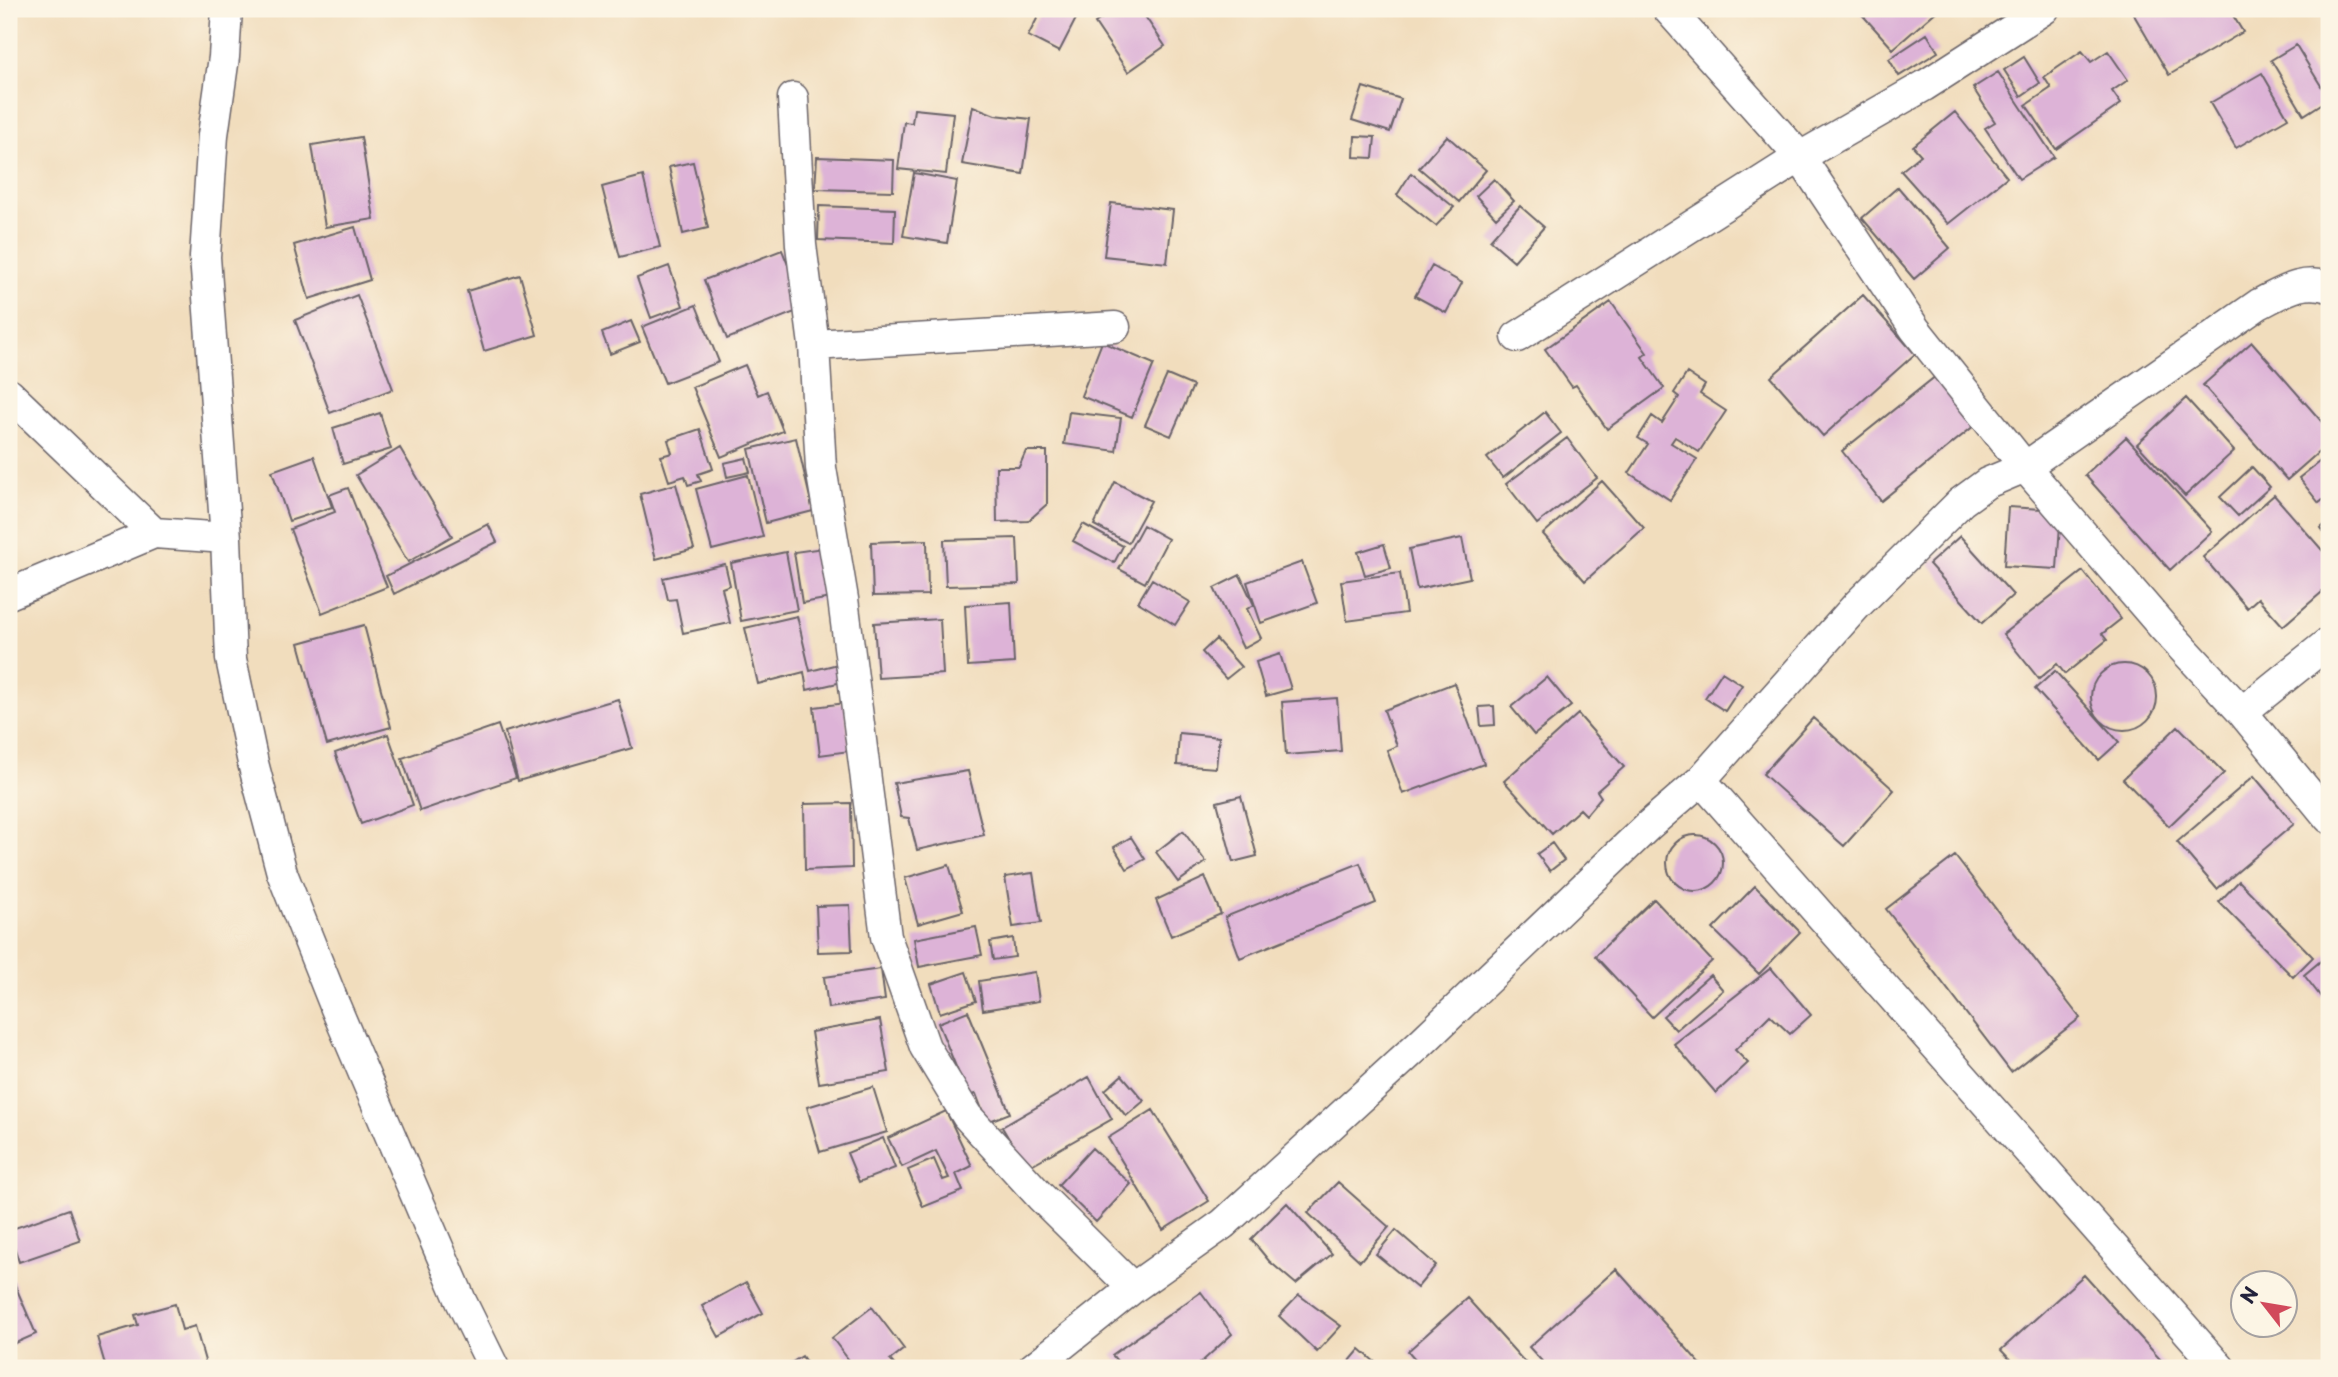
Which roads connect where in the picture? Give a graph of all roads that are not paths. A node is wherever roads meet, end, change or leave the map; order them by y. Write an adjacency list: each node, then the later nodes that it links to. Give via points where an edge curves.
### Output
1 (227, 9): 13 (street, via 205,257)
2 (1668, 9): 5 (street)
3 (2041, 10): 5 (street, via 1924,86)
4 (793, 98): 9 (street, via 801,245)
5 (1800, 157): 8 (street); 11 (street, via 1914,329)
6 (2329, 287): 11 (street, via 2314,282 2259,304)
7 (1115, 327): 9 (street)
8 (1517, 337)
9 (814, 345): 19 (street, via 821,468 843,599 886,937 925,1047 967,1116)
10 (9, 394): 12 (street)
11 (2025, 467): 16 (street); 17 (street, via 1987,483 1961,502 1857,605)
12 (154, 533): 13 (street); 14 (street)
13 (226, 538): 20 (street, via 231,659 282,873 461,1301)
14 (9, 594)
15 (2329, 642): 16 (street)
16 (2242, 712): 18 (street)
17 (1701, 780): 19 (street, via 1223,1224); 22 (street)
18 (2329, 818)
19 (1133, 1288): 21 (street)
20 (494, 1368)
21 (1033, 1368)
22 (2220, 1368)

